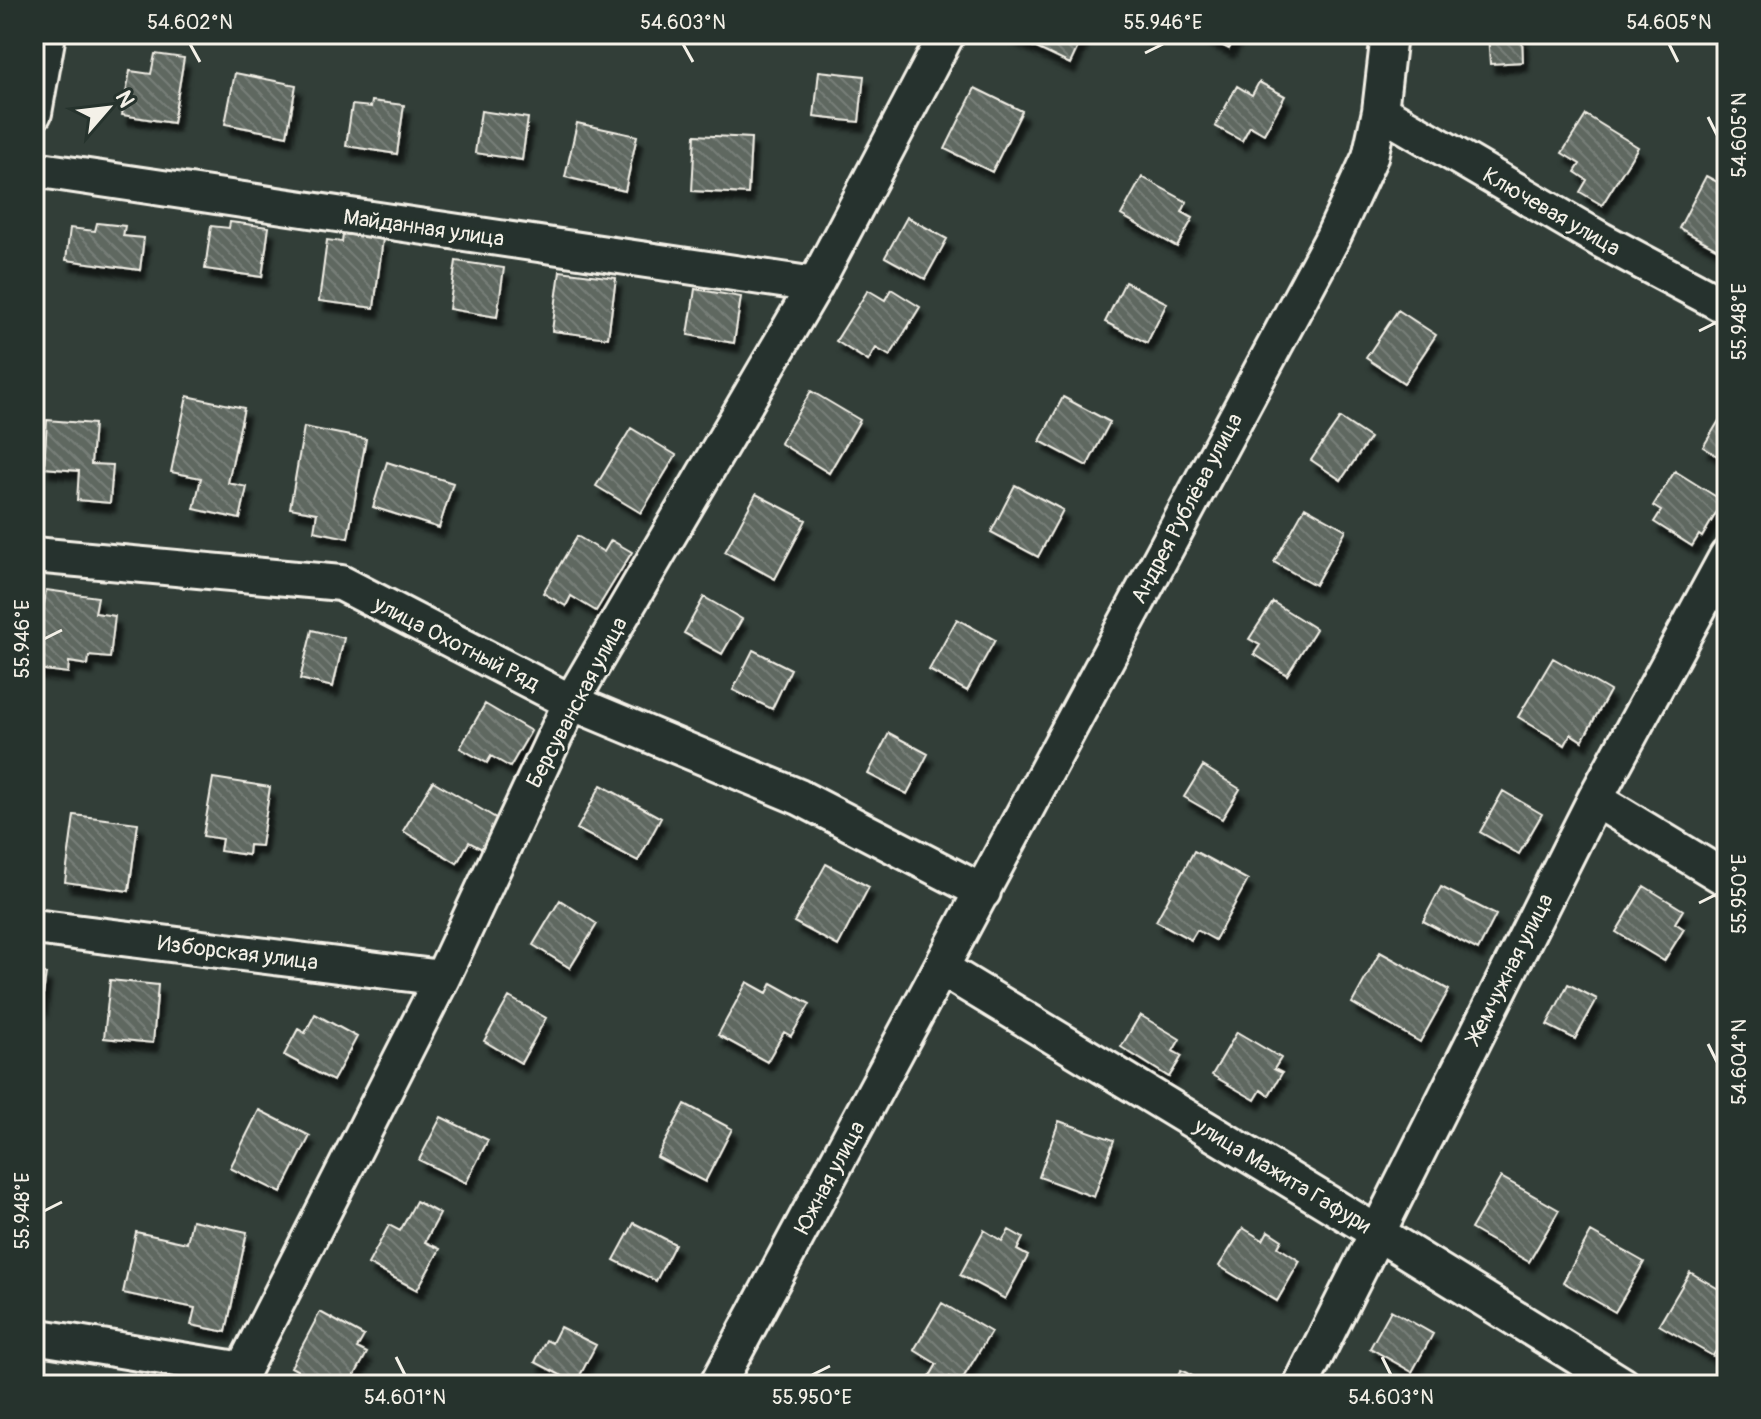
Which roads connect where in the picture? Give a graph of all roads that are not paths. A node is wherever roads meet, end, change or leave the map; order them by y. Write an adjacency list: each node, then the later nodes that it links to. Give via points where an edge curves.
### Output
1 (48, 34): 5 (street)
2 (947, 34): 7 (street, Берсуванская улица)
3 (1389, 34): 4 (street, Андрея Рублёва улица)
4 (1380, 111): 8 (street, Ключевая улица); 14 (street, Андрея Рублёва улица, via 1370,157 1333,237)
5 (34, 113)
6 (34, 169): 7 (street, Майданная улица)
7 (815, 285): 11 (street, Берсуванская улица)
8 (1727, 307)
9 (34, 555): 11 (street, улица Охотный Ряд, via 341,583)
10 (1727, 556): 12 (street, Жемчужная улица)
11 (571, 702): 14 (street, улица Охотный Ряд, via 799,797); 17 (street, Берсуванская улица)
12 (1595, 799): 13 (street); 18 (street, Жемчужная улица)
13 (1727, 879)
14 (983, 892): 16 (street, Андрея Рублёва улица)
15 (34, 927): 17 (street, Изборская улица)
16 (941, 968): 18 (street, улица Мажита Гафури); 21 (street, Южная улица)
17 (442, 978): 20 (street, Берсуванская улица)
18 (1376, 1232): 22 (street, Жемчужная улица); 23 (street, улица Мажита Гафури)
19 (34, 1336): 20 (street)
20 (239, 1378)
21 (717, 1385)
22 (1301, 1385)
23 (1623, 1385)

